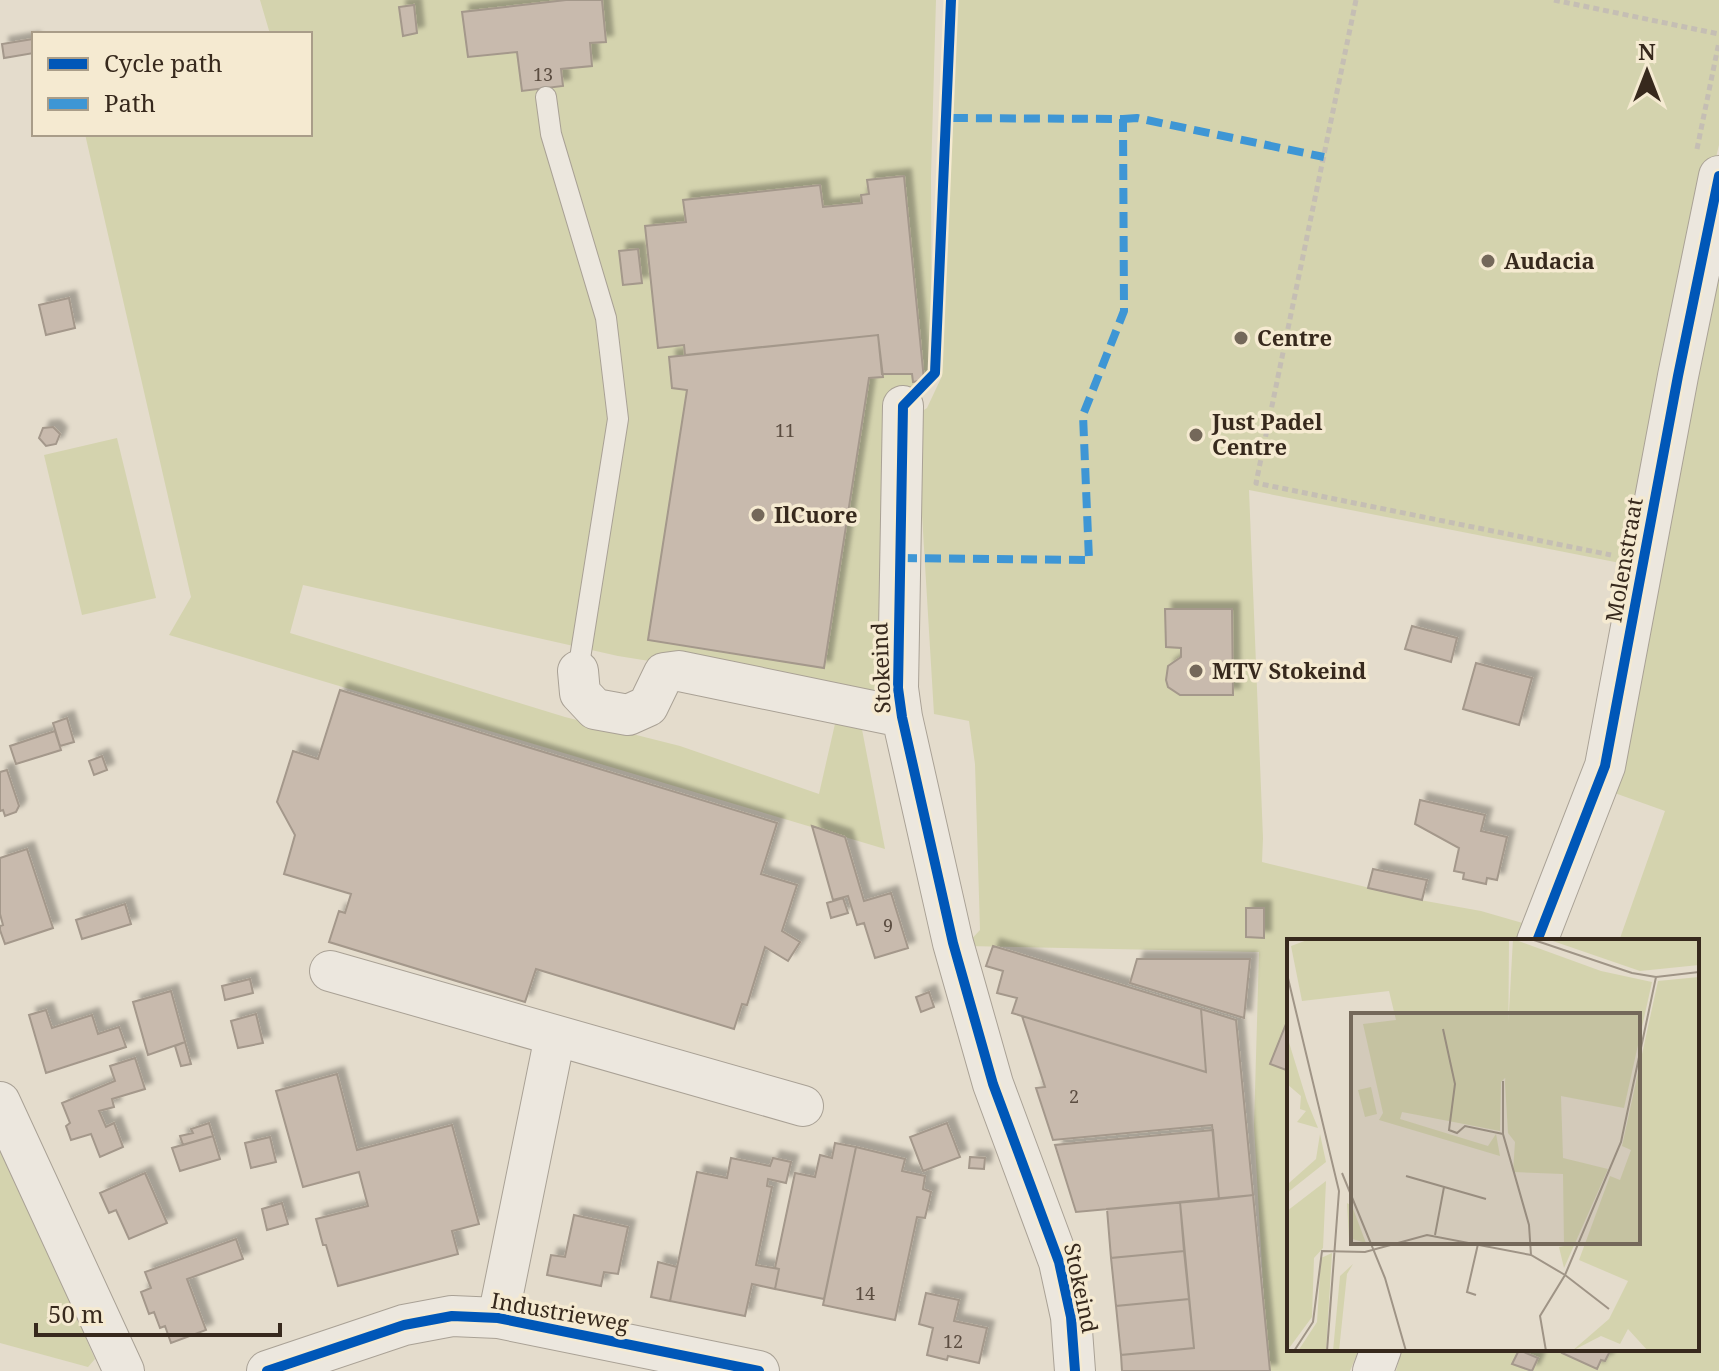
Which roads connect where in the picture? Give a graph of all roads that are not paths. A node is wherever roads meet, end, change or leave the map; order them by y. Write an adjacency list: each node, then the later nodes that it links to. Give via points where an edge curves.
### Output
1 (546, 97): 4 (lane, via 551,134 606,318 618,419)
2 (1708, 163): 6 (street, Molenstraat, via 1678,376 1605,766)
3 (903, 406): 5 (street, Stokeind, via 898,688)
4 (578, 671): 5 (street, Stokeind, via 580,693 595,709 628,715 648,706 664,673 679,671)
5 (902, 717): 16 (street, Stokeind, via 953,943 993,1084 1059,1262)
6 (1538, 939)
7 (330, 971): 8 (street)
8 (555, 1036): 10 (street); 11 (street, Industrieweg)
9 (0, 1102): 13 (street)
10 (803, 1106)
11 (498, 1318): 14 (street, Industrieweg, via 452,1316 404,1325); 15 (street, Industrieweg)
12 (1380, 1351): 17 (street)
13 (124, 1371)
14 (267, 1371)
15 (756, 1371)
16 (1075, 1371)
17 (1373, 1371)

